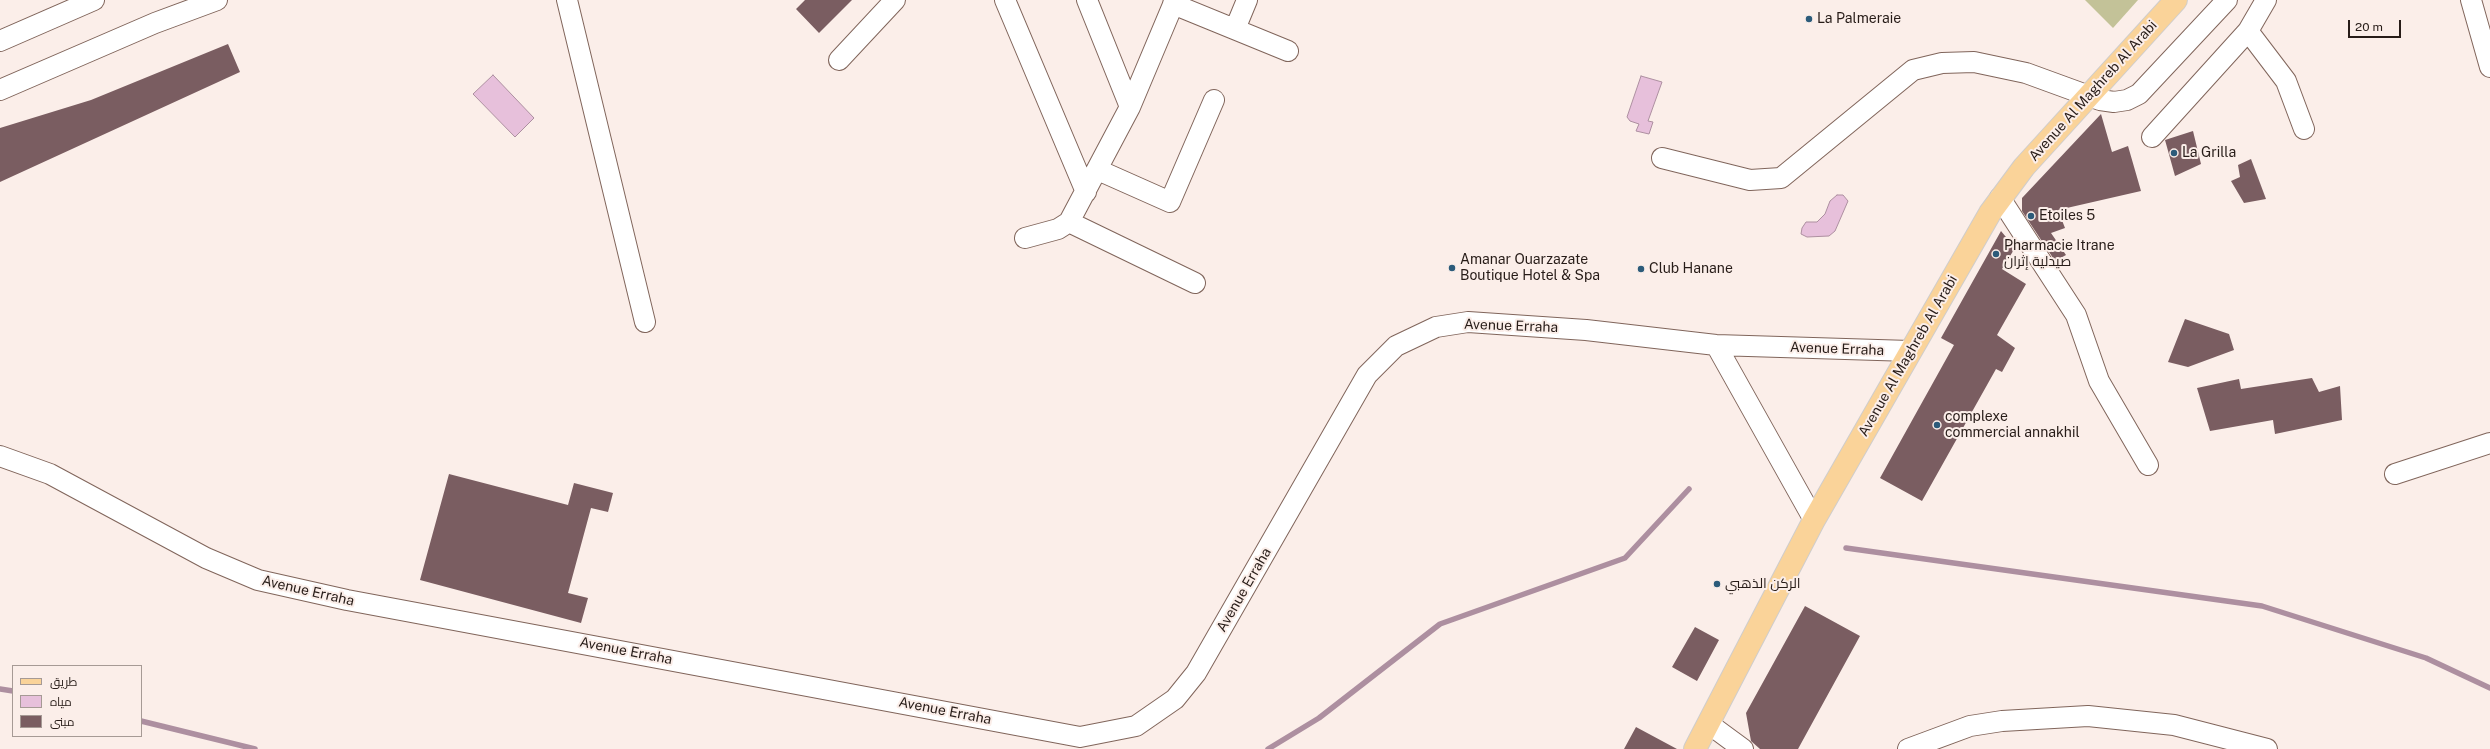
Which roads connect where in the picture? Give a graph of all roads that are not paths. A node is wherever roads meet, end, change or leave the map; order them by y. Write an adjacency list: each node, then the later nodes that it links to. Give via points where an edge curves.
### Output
1 (94, 0): 16 (street)
2 (218, 0): 20 (street, via 155,23)
3 (566, 0): 33 (street)
4 (895, 0): 18 (street)
5 (1005, 0): 28 (street)
6 (1088, 0): 23 (street)
7 (1247, 0): 13 (street)
8 (2176, 0): 21 (main road, Avenue Al Maghreb Al Arabi)
9 (2227, 0): 21 (street, via 2139,94 2127,100 2114,102 2100,100)
10 (2266, 0): 14 (street)
11 (2471, 0): 15 (street)
12 (1174, 2): 13 (street); 23 (street)
13 (1235, 29): 17 (street)
14 (2248, 31): 24 (street, via 2286,81); 25 (street)
15 (2485, 35): 19 (street)
16 (0, 41)
17 (1288, 51)
18 (839, 60)
19 (2490, 67)
20 (0, 90)
21 (2088, 94): 26 (street, via 2026,73 1974,62 1942,63 1913,70 1781,178 1750,180); 29 (main road, Avenue Al Maghreb Al Arabi)
22 (1214, 100): 27 (street, via 1170,202)
23 (1130, 107): 27 (street)
24 (2304, 129)
25 (2152, 137)
26 (1662, 158)
27 (1098, 170): 28 (street)
28 (1086, 192): 30 (street)
29 (2000, 198): 35 (main road, Avenue Al Maghreb Al Arabi); 38 (street, via 2072,308 2099,381)
30 (1069, 222): 31 (street, via 1058,229); 32 (street)
31 (1025, 238)
32 (1194, 283)
33 (645, 322)
34 (1716, 345): 35 (street, Avenue Erraha); 37 (street, Avenue Erraha, via 1586,330 1468,322 1436,327 1396,346 1367,375 1196,673 1175,699 1136,726 1080,737 347,600 258,580 206,558 50,474); 40 (street)
35 (1910, 351): 40 (main road, Avenue Al Maghreb Al Arabi)
36 (2490, 443): 39 (street)
37 (0, 456)
38 (2148, 465)
39 (2395, 474)
40 (1814, 520): 41 (main road, Avenue Al Maghreb Al Arabi)
41 (1709, 724): 43 (main road, Avenue Al Maghreb Al Arabi); 44 (street)
42 (2262, 748): 45 (street, via 2174,725 2088,716 2002,721 1970,726)
43 (1695, 749)
44 (1743, 749)
45 (1908, 749)

